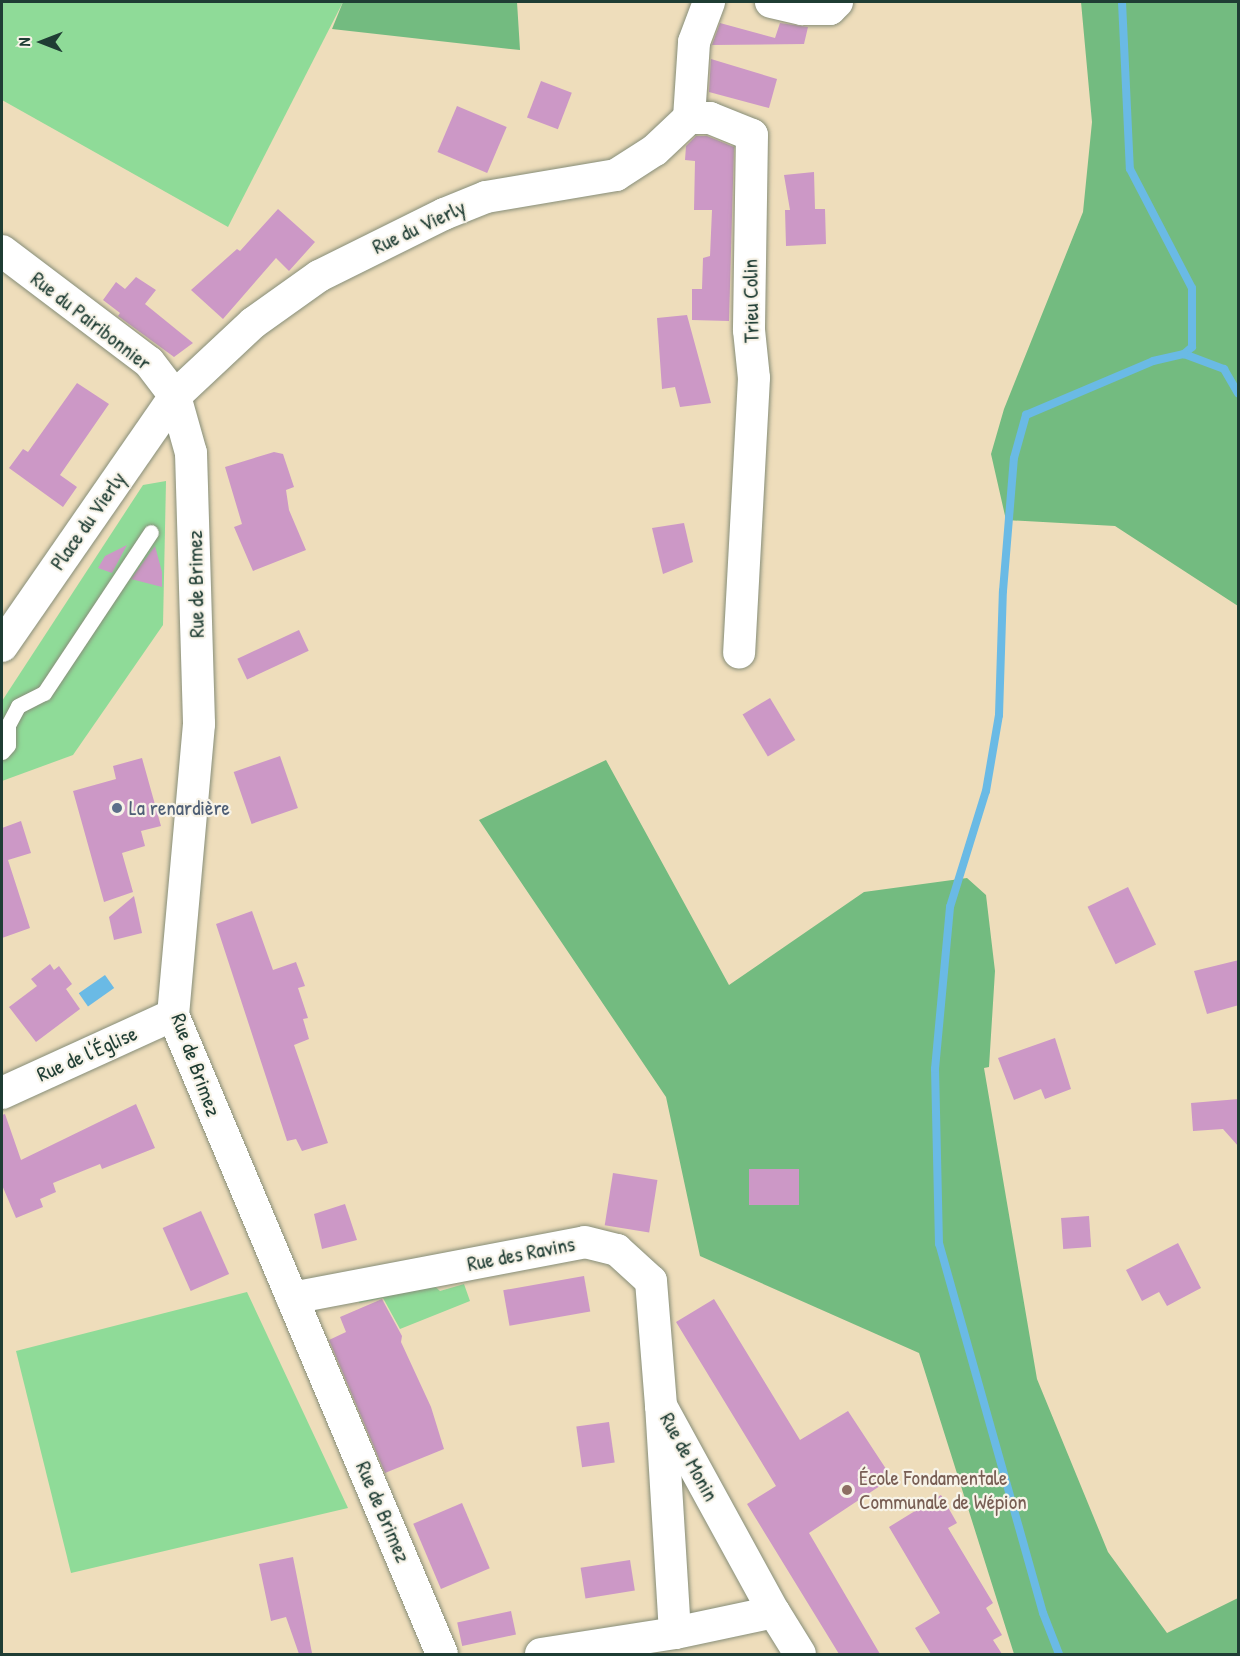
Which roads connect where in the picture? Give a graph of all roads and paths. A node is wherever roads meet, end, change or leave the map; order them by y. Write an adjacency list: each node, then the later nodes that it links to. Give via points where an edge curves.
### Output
1 (709, 2): 4 (street, via 694,42)
2 (771, 2): 3 (street, via 802,9 830,9)
3 (837, 2)
4 (689, 118): 6 (street, Rue du Vierly, via 655,150 616,175 486,197 393,237 319,276 253,323); 9 (street, Trieu Colin, via 710,117 752,135 749,330 754,378)
5 (2, 251): 6 (street, Rue du Pairibonnier, via 148,362)
6 (175, 396): 8 (street, Place du Vierly); 11 (street, Rue de Brimez, via 191,453 199,724)
7 (151, 532): 10 (lane, via 134,563 44,693 18,706 8,725 8,745)
8 (2, 646)
9 (739, 653)
10 (2, 752)
11 (173, 1015): 12 (street, Rue de l'Église); 13 (street, Rue de Brimez)
12 (2, 1093)
13 (292, 1298): 14 (street, Rue des Ravins, via 585,1242 617,1250 638,1265 651,1281); 17 (street, Rue de Brimez)
14 (661, 1406): 15 (street, Rue de Monin); 16 (street, Rue de Monin)
15 (774, 1612): 16 (street); 19 (street, Rue de Monin)
16 (675, 1633): 18 (street)
17 (442, 1654)
18 (541, 1654)
19 (800, 1654)

